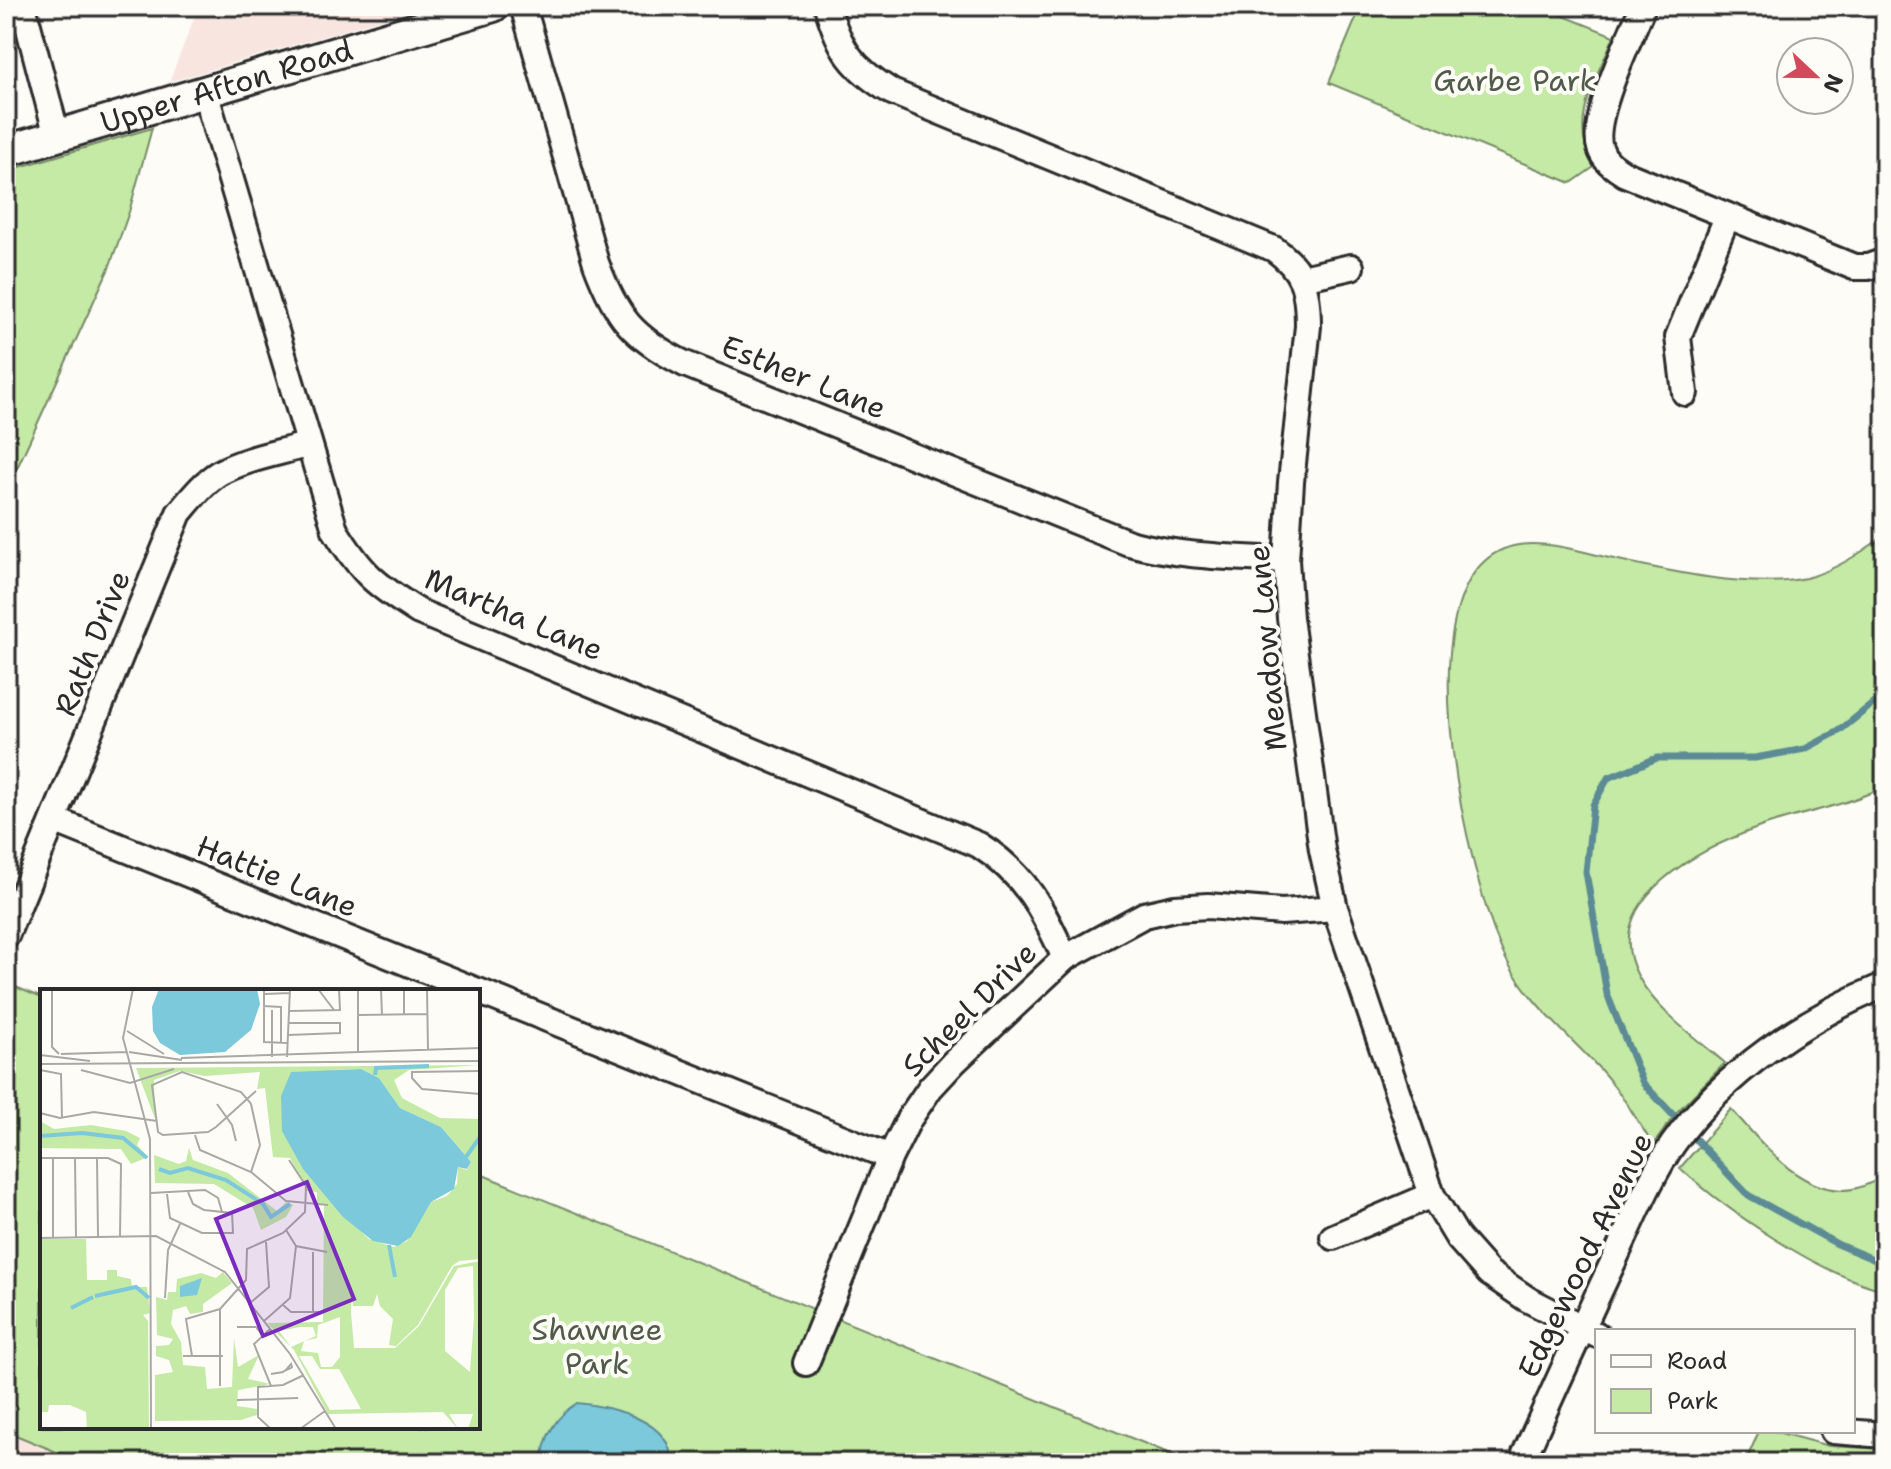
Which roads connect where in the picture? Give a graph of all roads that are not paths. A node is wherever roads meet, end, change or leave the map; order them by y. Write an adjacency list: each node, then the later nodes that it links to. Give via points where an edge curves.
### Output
1 (23, 6): 7 (street)
2 (493, 6): 6 (street, Upper Afton Road)
3 (523, 6): 15 (street, Esther Lane, via 608,295 626,323 653,348 1129,543 1195,556)
4 (827, 6): 12 (street, via 846,52 865,75 892,92 1274,249)
5 (1643, 6): 9 (street, via 1602,110 1600,148 1625,174)
6 (205, 92): 7 (street, Upper Afton Road); 14 (street, Martha Lane)
7 (57, 136): 8 (street, Upper Afton Road)
8 (6, 151)
9 (1727, 217): 10 (street, via 1854,267); 13 (street, via 1678,337)
10 (1885, 261)
11 (1351, 267): 12 (street)
12 (1302, 278): 15 (street, Meadow Lane, via 1308,326)
13 (1685, 393)
14 (309, 444): 16 (street, Rath Drive, via 218,474 179,513); 19 (street, Martha Lane, via 335,530 376,584 419,612 979,845 1021,878)
15 (1286, 560): 17 (street, Meadow Lane, via 1319,834)
16 (54, 820): 18 (street, Rath Drive); 21 (street, Hattie Lane)
17 (1335, 908): 19 (street, Scheel Drive, via 1175,908 1144,915); 24 (street, Meadow Lane)
18 (6, 936)
19 (1065, 958): 23 (street, Scheel Drive, via 930,1088)
20 (1885, 985): 26 (street, Edgewood Avenue, via 1814,1019 1738,1074 1706,1105 1675,1142 1645,1193)
21 (473, 989)
22 (480, 992): 23 (street, Hattie Lane)
23 (890, 1157): 27 (street, Scheel Drive)
24 (1432, 1195): 25 (street); 26 (street, Meadow Lane, via 1458,1238 1489,1273)
25 (1333, 1237)
26 (1590, 1332): 30 (street, Edgewood Avenue)
27 (806, 1363)
28 (1855, 1433): 29 (street)
29 (1885, 1435)
30 (1521, 1463)

